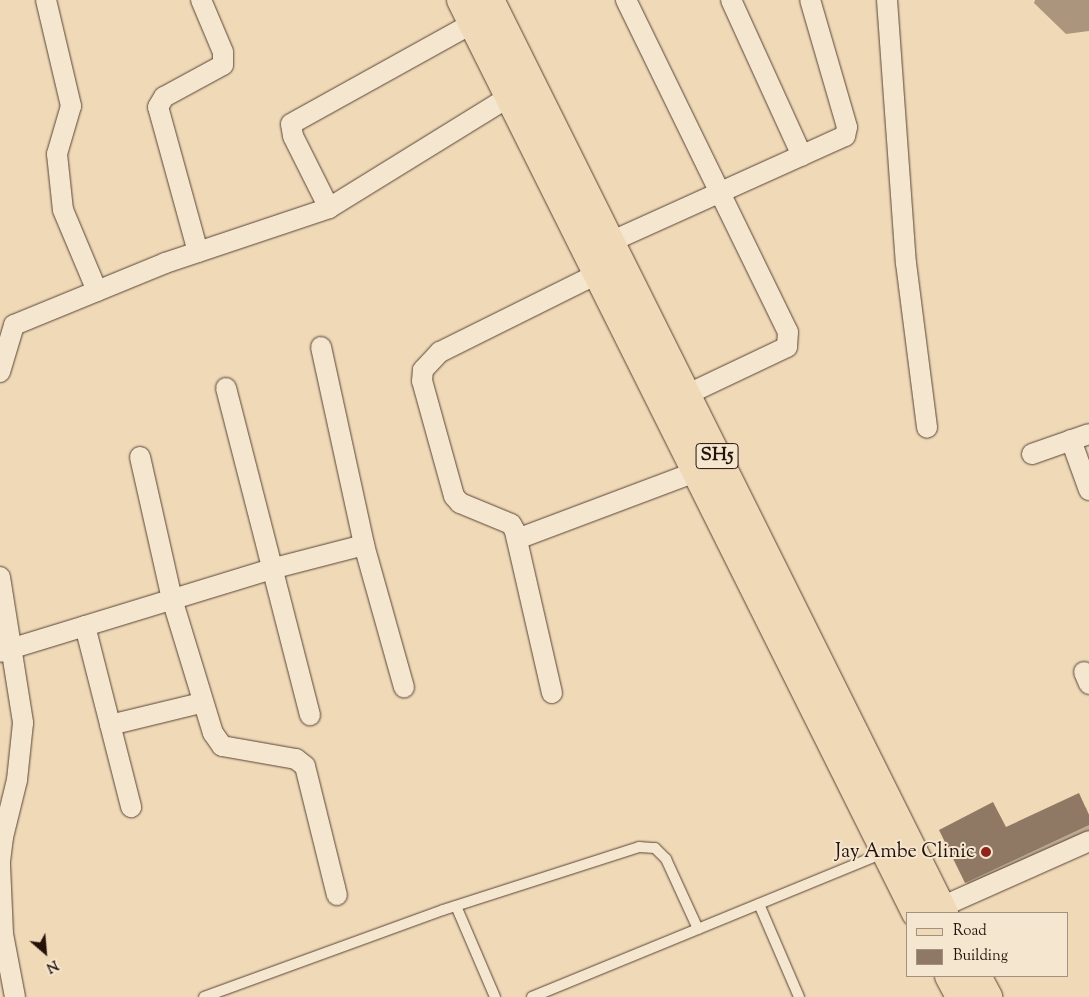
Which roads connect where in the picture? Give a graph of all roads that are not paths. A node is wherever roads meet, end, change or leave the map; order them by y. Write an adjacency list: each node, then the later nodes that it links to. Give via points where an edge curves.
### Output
1 (46, 0): 16 (street, via 71,106 57,154 62,210)
2 (201, 0): 14 (street, via 223,52 223,65 164,97 158,107)
3 (490, 0): 13 (main road, SH5)
4 (626, 0): 11 (street)
5 (731, 0): 10 (street)
6 (810, 0): 10 (street, via 847,127 842,139)
7 (887, 0): 22 (street, via 906,263)
8 (467, 12): 9 (main road, SH5); 12 (street, via 291,124 293,136)
9 (509, 97): 12 (street); 15 (main road, SH5)
10 (802, 156): 11 (street)
11 (719, 193): 13 (street); 21 (street, via 788,332 789,341 782,350)
12 (329, 208): 14 (street)
13 (610, 242): 21 (main road, SH5)
14 (198, 252): 16 (street)
15 (599, 273): 26 (main road, SH5); 28 (street, via 440,352 423,370 422,381 454,496 460,503 511,524)
16 (97, 291): 17 (street)
17 (7, 328): 19 (street)
18 (320, 347): 29 (street)
19 (0, 372)
20 (226, 388): 30 (street)
21 (686, 395): 47 (main road, SH5)
22 (927, 428)
23 (1080, 437): 24 (street); 27 (street)
24 (1032, 454)
25 (140, 457): 32 (street)
26 (698, 472): 28 (street); 42 (main road, SH5)
27 (1089, 490)
28 (517, 539): 36 (street)
29 (364, 545): 30 (street); 35 (street)
30 (271, 569): 32 (street); 38 (street)
31 (0, 577): 34 (street)
32 (172, 599): 33 (street); 37 (street)
33 (85, 626): 34 (street); 39 (street)
34 (6, 650): 43 (street, via 23,723 22,748)
35 (404, 687)
36 (552, 693)
37 (201, 703): 39 (street); 44 (street, via 222,746 296,759 305,766)
38 (310, 715)
39 (110, 725): 40 (street)
40 (131, 807)
41 (1089, 841): 47 (street)
42 (886, 852): 45 (lane); 47 (main road, SH5)
43 (0, 863): 51 (street, via 3,934)
44 (337, 895)
45 (759, 904): 48 (lane); 55 (lane)
46 (456, 906): 48 (lane, via 639,847 656,848 666,859); 52 (lane); 53 (lane)
47 (934, 911)
48 (698, 929): 54 (lane)
49 (950, 977): 56 (main road)
50 (978, 977): 57 (main road)
51 (15, 997)
52 (204, 997)
53 (495, 997)
54 (532, 997)
55 (800, 997)
56 (960, 997)
57 (988, 997)

